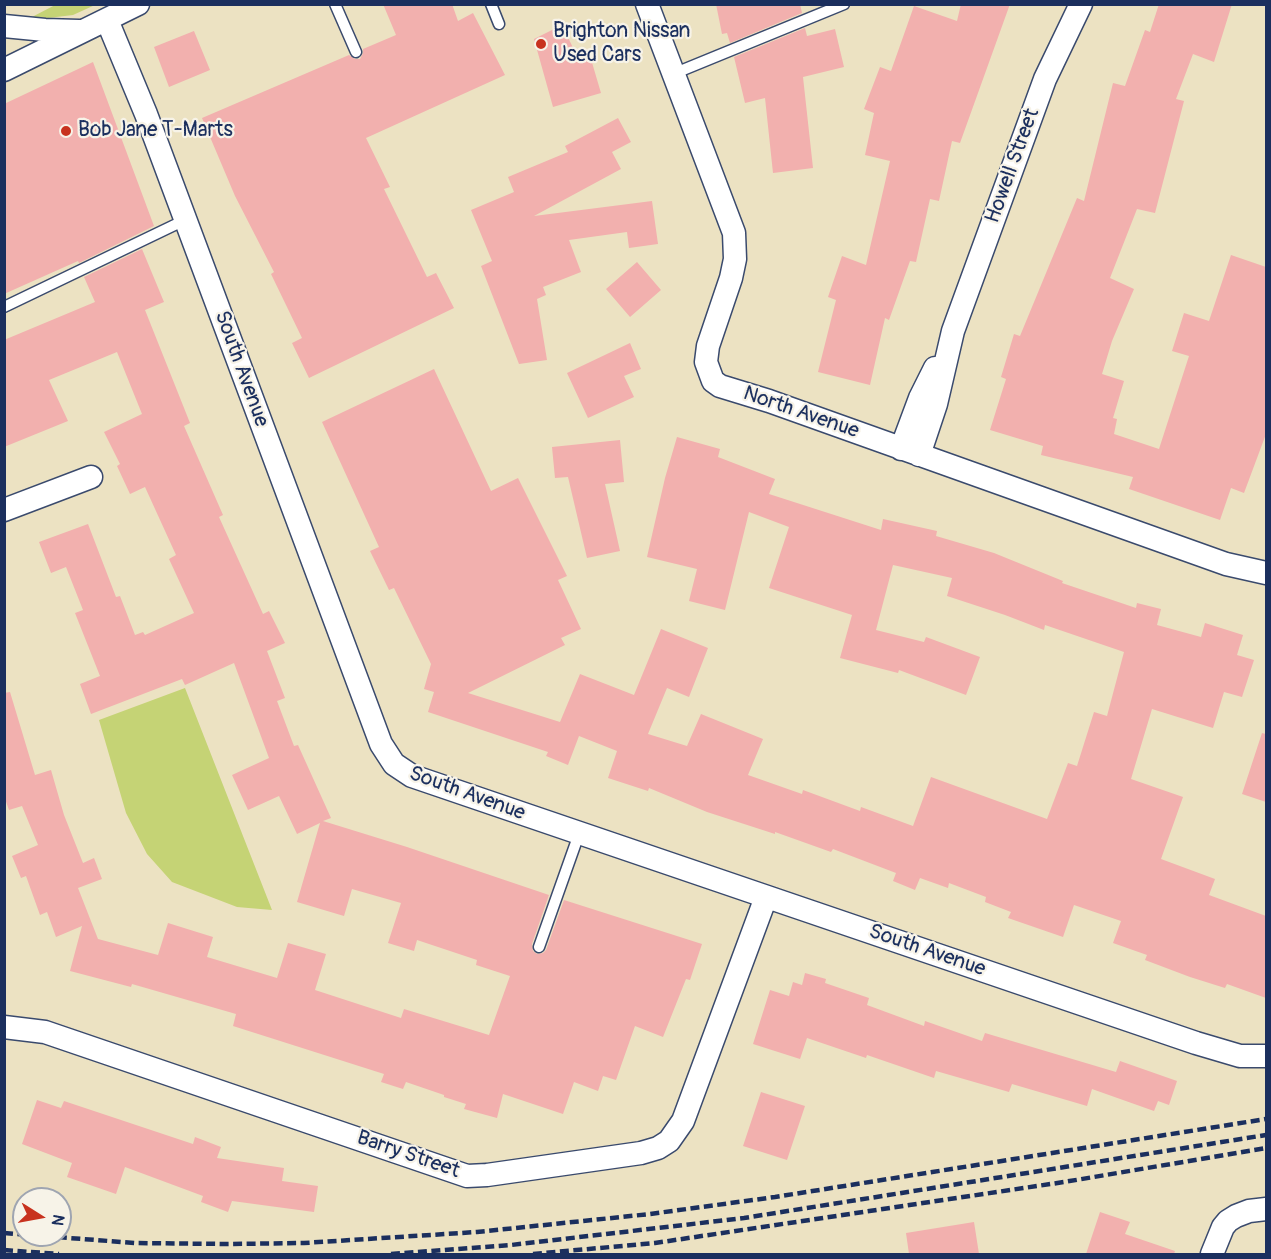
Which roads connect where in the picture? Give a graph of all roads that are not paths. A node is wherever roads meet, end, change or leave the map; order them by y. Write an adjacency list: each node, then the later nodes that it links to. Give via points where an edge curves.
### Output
1 (138, 4): 7 (street)
2 (335, 4): 11 (lane)
3 (491, 4): 8 (lane)
4 (647, 4): 13 (street, North Avenue)
5 (844, 4): 13 (lane)
6 (1081, 4): 16 (street, Howell Street, via 1045,79 953,331 920,398)
7 (107, 20): 10 (street); 14 (street, South Avenue)
8 (499, 24)
9 (4, 26): 10 (street)
10 (83, 31): 12 (street)
11 (356, 52)
12 (4, 70)
13 (673, 74): 16 (street, North Avenue, via 736,245 731,278 708,346 706,362 713,381)
14 (186, 220): 15 (lane); 20 (street, South Avenue, via 387,756 412,776)
15 (4, 307)
16 (910, 452): 19 (street, North Avenue, via 1226,564)
17 (91, 477): 18 (street)
18 (4, 510)
19 (1266, 573)
20 (579, 834): 21 (street, South Avenue); 22 (lane)
21 (766, 897): 23 (street, Barry Street, via 683,1121 669,1141 640,1153 467,1176 45,1032); 24 (street, South Avenue, via 1196,1043 1240,1056)
22 (539, 947)
23 (4, 1027)
24 (1266, 1056)
25 (1266, 1209): 26 (street, via 1236,1216 1223,1227)
26 (1212, 1254)

